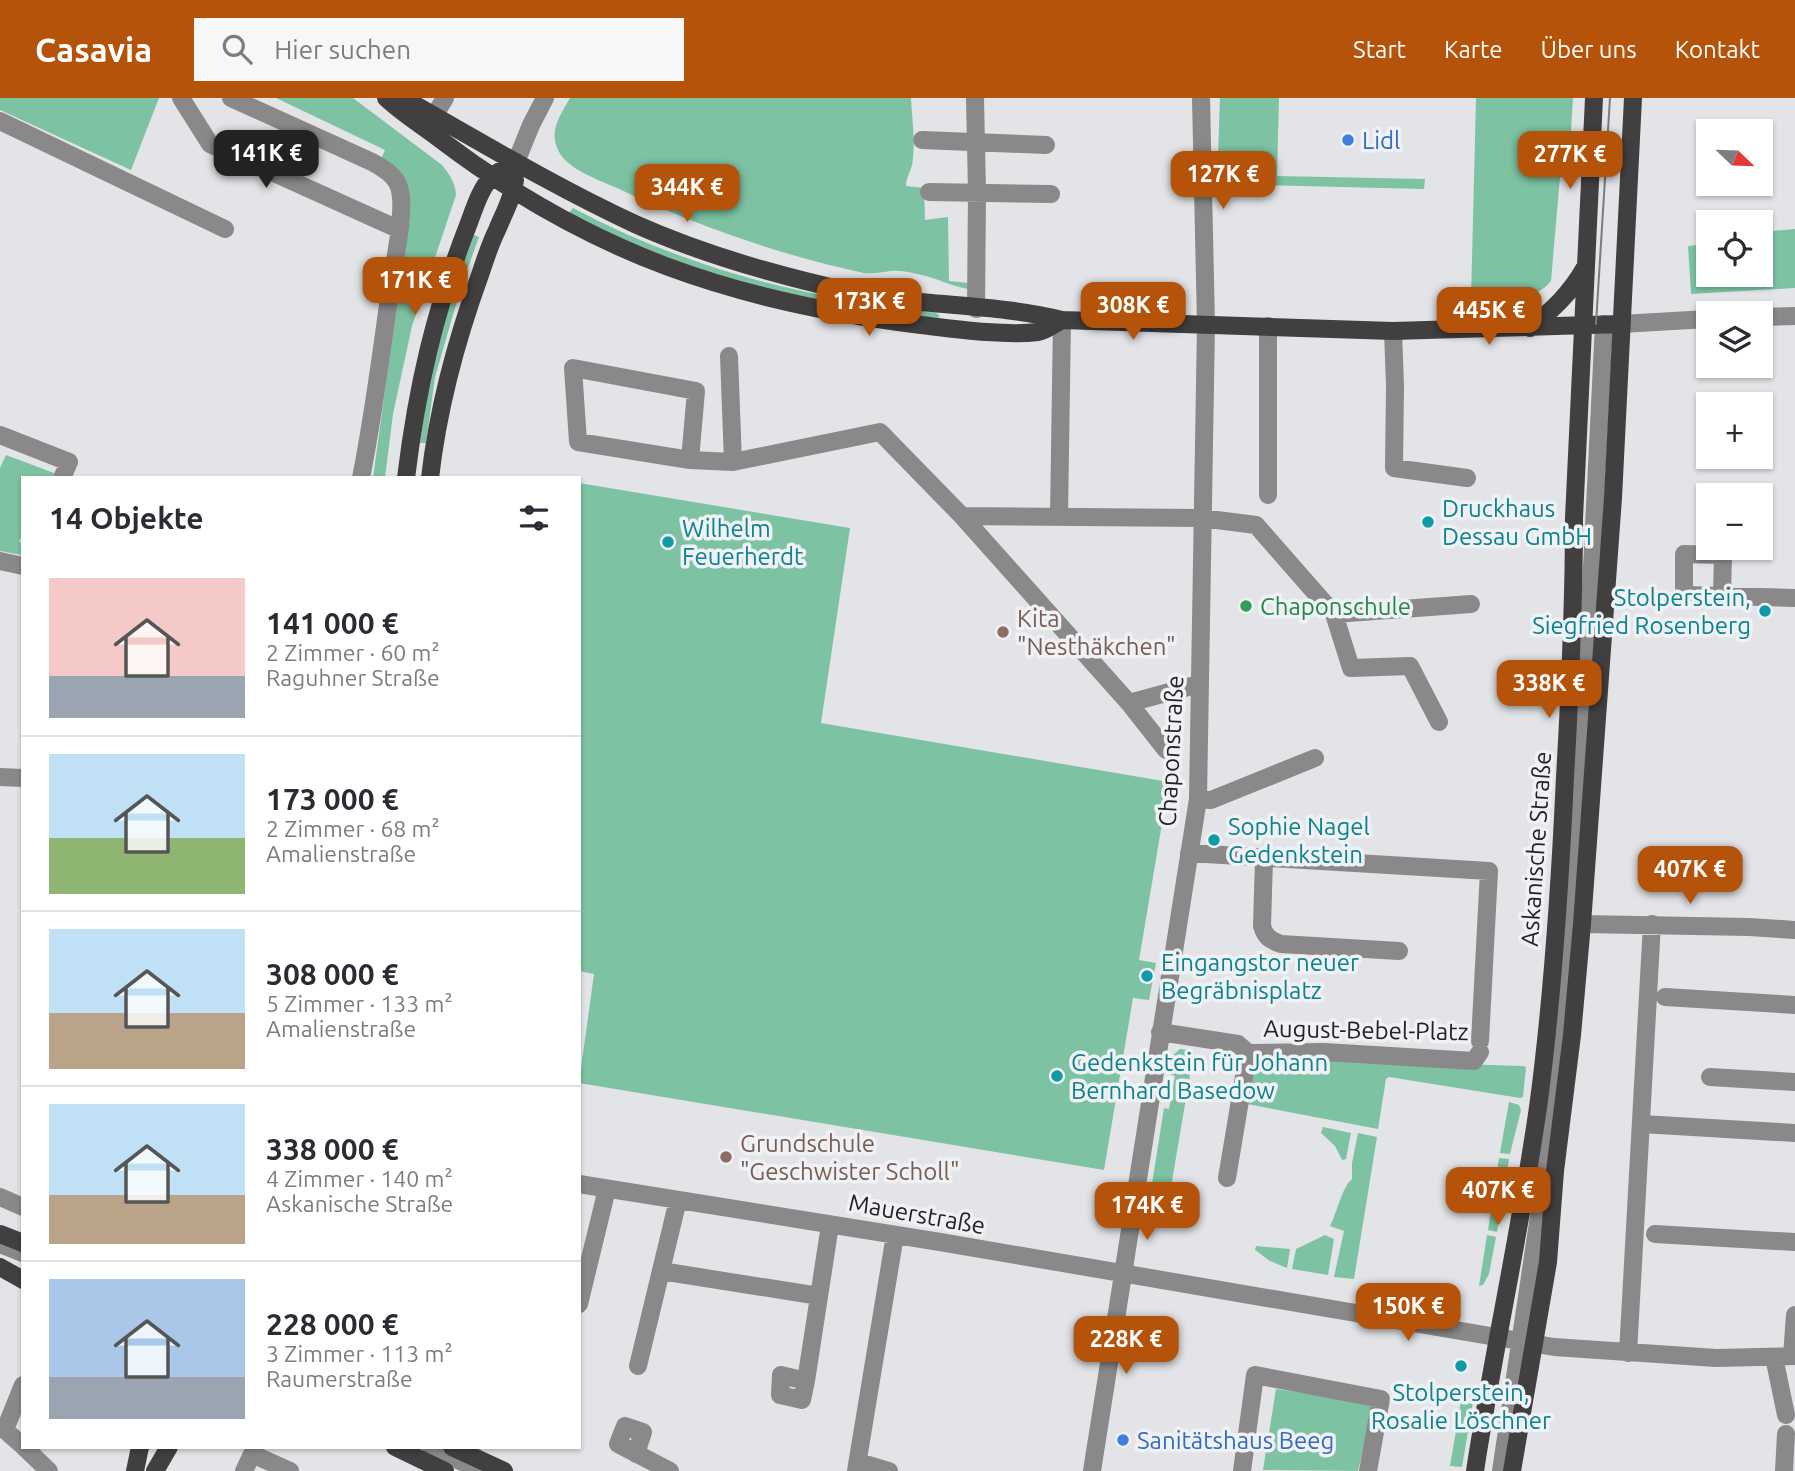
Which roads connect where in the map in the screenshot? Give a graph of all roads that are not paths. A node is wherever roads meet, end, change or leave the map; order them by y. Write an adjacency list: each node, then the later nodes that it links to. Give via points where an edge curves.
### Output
1 (181, 98): 23 (street, via 210,144)
2 (231, 98): 23 (street, via 385,169 399,188)
3 (386, 98): 17 (main road)
4 (403, 98): 11 (main road)
5 (445, 98): 11 (street)
6 (545, 98): 16 (street)
7 (975, 98): 14 (street)
8 (1201, 98): 31 (street, Chaponstraße)
9 (1594, 98): 24 (main road, Askanische Straße)
10 (1633, 98): 30 (main road, Askanische Straße, via 1626,267)
11 (435, 116): 16 (main road)
12 (0, 121): 22 (street)
13 (922, 141): 14 (street)
14 (977, 143): 15 (street); 20 (street)
15 (1046, 145)
16 (516, 162): 17 (main road); 18 (main road); 25 (main road, via 638,225 739,261 855,293)
17 (492, 177): 18 (main road); 41 (main road, via 450,270 435,320 414,412)
18 (514, 191): 28 (main road, via 624,250 711,283 777,301 843,315 978,331 1040,332); 42 (main road, via 458,340)
19 (929, 192): 20 (street)
20 (977, 192): 21 (street); 25 (street)
21 (1051, 194)
22 (225, 229)
23 (398, 229): 40 (street)
24 (1586, 265): 30 (main road, Askanische Straße); 33 (main road, via 1567,295)
25 (976, 309): 28 (main road)
26 (1795, 316): 27 (street)
27 (1773, 317)
28 (1062, 320): 31 (main road); 46 (street)
29 (1696, 320): 30 (street)
30 (1601, 324): 33 (main road); 64 (main road, Askanische Straße, via 1613,498); 99 (main road, Askanische Straße, via 1574,518 1574,600 1556,932)
31 (1206, 325): 32 (main road); 47 (street, Chaponstraße)
32 (1268, 326): 34 (main road); 44 (street)
33 (1530, 328): 34 (main road)
34 (1394, 331): 43 (street, via 1394,468)
35 (729, 356): 38 (street)
36 (0, 435): 39 (street, via 69,462)
37 (691, 460): 37 (street, via 696,391 573,368 579,442); 38 (street)
38 (733, 461): 45 (street, via 880,432)
39 (63, 476)
40 (361, 476)
41 (406, 476)
42 (430, 476)
43 (1467, 478)
44 (1268, 495)
45 (962, 516): 46 (street); 55 (street)
46 (1059, 517): 47 (street)
47 (1201, 519): 53 (street, via 1256,525); 54 (street, Chaponstraße)
48 (0, 561): 49 (street)
49 (21, 566)
50 (1722, 596): 51 (street)
51 (1795, 598)
52 (1471, 604): 53 (street)
53 (1334, 614): 56 (street, via 1351,668 1410,666)
54 (1199, 684): 55 (street); 61 (street, Chaponstraße)
55 (1129, 703): 57 (street)
56 (1439, 722)
57 (1166, 750)
58 (1315, 758): 61 (street, via 1211,800)
59 (0, 777): 60 (street)
60 (21, 778)
61 (1198, 799): 62 (street, Chaponstraße)
62 (1189, 853): 63 (street); 70 (street, Chaponstraße)
63 (1264, 859): 67 (street, via 1262,926 1270,940); 71 (street, August-Bebel-Platz, via 1489,871 1480,1047 1474,1061 1324,1052)
64 (1582, 924): 65 (street); 99 (main road, Askanische Straße, via 1548,1262)
65 (1653, 924): 66 (street); 74 (street)
66 (1795, 930)
67 (1399, 951)
68 (1665, 997): 69 (street)
69 (1795, 1005)
70 (1160, 1032): 71 (street, August-Bebel-Platz, via 1238,1044); 95 (street, Chaponstraße)
71 (1248, 1053): 76 (street, August-Bebel-Platz)
72 (1710, 1077): 73 (street)
73 (1795, 1082)
74 (1642, 1124): 75 (street); 100 (street)
75 (1795, 1133)
76 (1227, 1178)
77 (581, 1184): 78 (street, Mauerstraße)
78 (607, 1189): 80 (street, Mauerstraße); 94 (street)
79 (0, 1197): 81 (street)
80 (678, 1200): 82 (street, Mauerstraße); 93 (street)
81 (21, 1206)
82 (830, 1225): 85 (street, Mauerstraße); 97 (street)
83 (0, 1234): 86 (main road)
84 (1655, 1234): 87 (street)
85 (895, 1235): 95 (street, Mauerstraße); 116 (street)
86 (21, 1242)
87 (1795, 1242)
88 (0, 1244): 90 (street)
89 (0, 1252): 91 (street)
90 (21, 1252)
91 (21, 1261)
92 (0, 1266): 96 (main road)
93 (662, 1271): 97 (street); 102 (street)
94 (583, 1275)
95 (1121, 1275): 99 (street); 128 (street, Chaponstraße)
96 (21, 1279)
97 (819, 1297): 103 (street)
98 (1795, 1315): 101 (street)
99 (1516, 1341): 100 (street); 131 (main road, Askanische Straße); 132 (street); 133 (street); 134 (main road, Askanische Straße)
100 (1628, 1353): 101 (street)
101 (1787, 1356): 105 (street)
102 (638, 1366)
103 (806, 1381)
104 (21, 1390): 107 (street, via 6,1431)
105 (1786, 1416)
106 (1786, 1434): 135 (street)
107 (21, 1445)
108 (25, 1449): 117 (street)
109 (140, 1449): 118 (main road)
110 (168, 1449): 119 (main road)
111 (399, 1449): 122 (main road)
112 (419, 1449): 123 (street)
113 (435, 1449): 124 (street)
114 (456, 1449): 125 (main road)
115 (636, 1454): 126 (street)
116 (857, 1467): 127 (street)
117 (50, 1471)
118 (135, 1471)
119 (155, 1471)
120 (244, 1471): 121 (street, via 252,1454)
121 (290, 1471)
122 (445, 1471)
123 (464, 1471)
124 (481, 1471)
125 (504, 1471)
126 (670, 1471)
127 (889, 1471)
128 (1092, 1471)
129 (1242, 1471): 130 (street, via 1255,1375 1381,1399)
130 (1368, 1471)
131 (1475, 1471)
132 (1492, 1471)
133 (1501, 1471)
134 (1511, 1471)
135 (1784, 1471)

